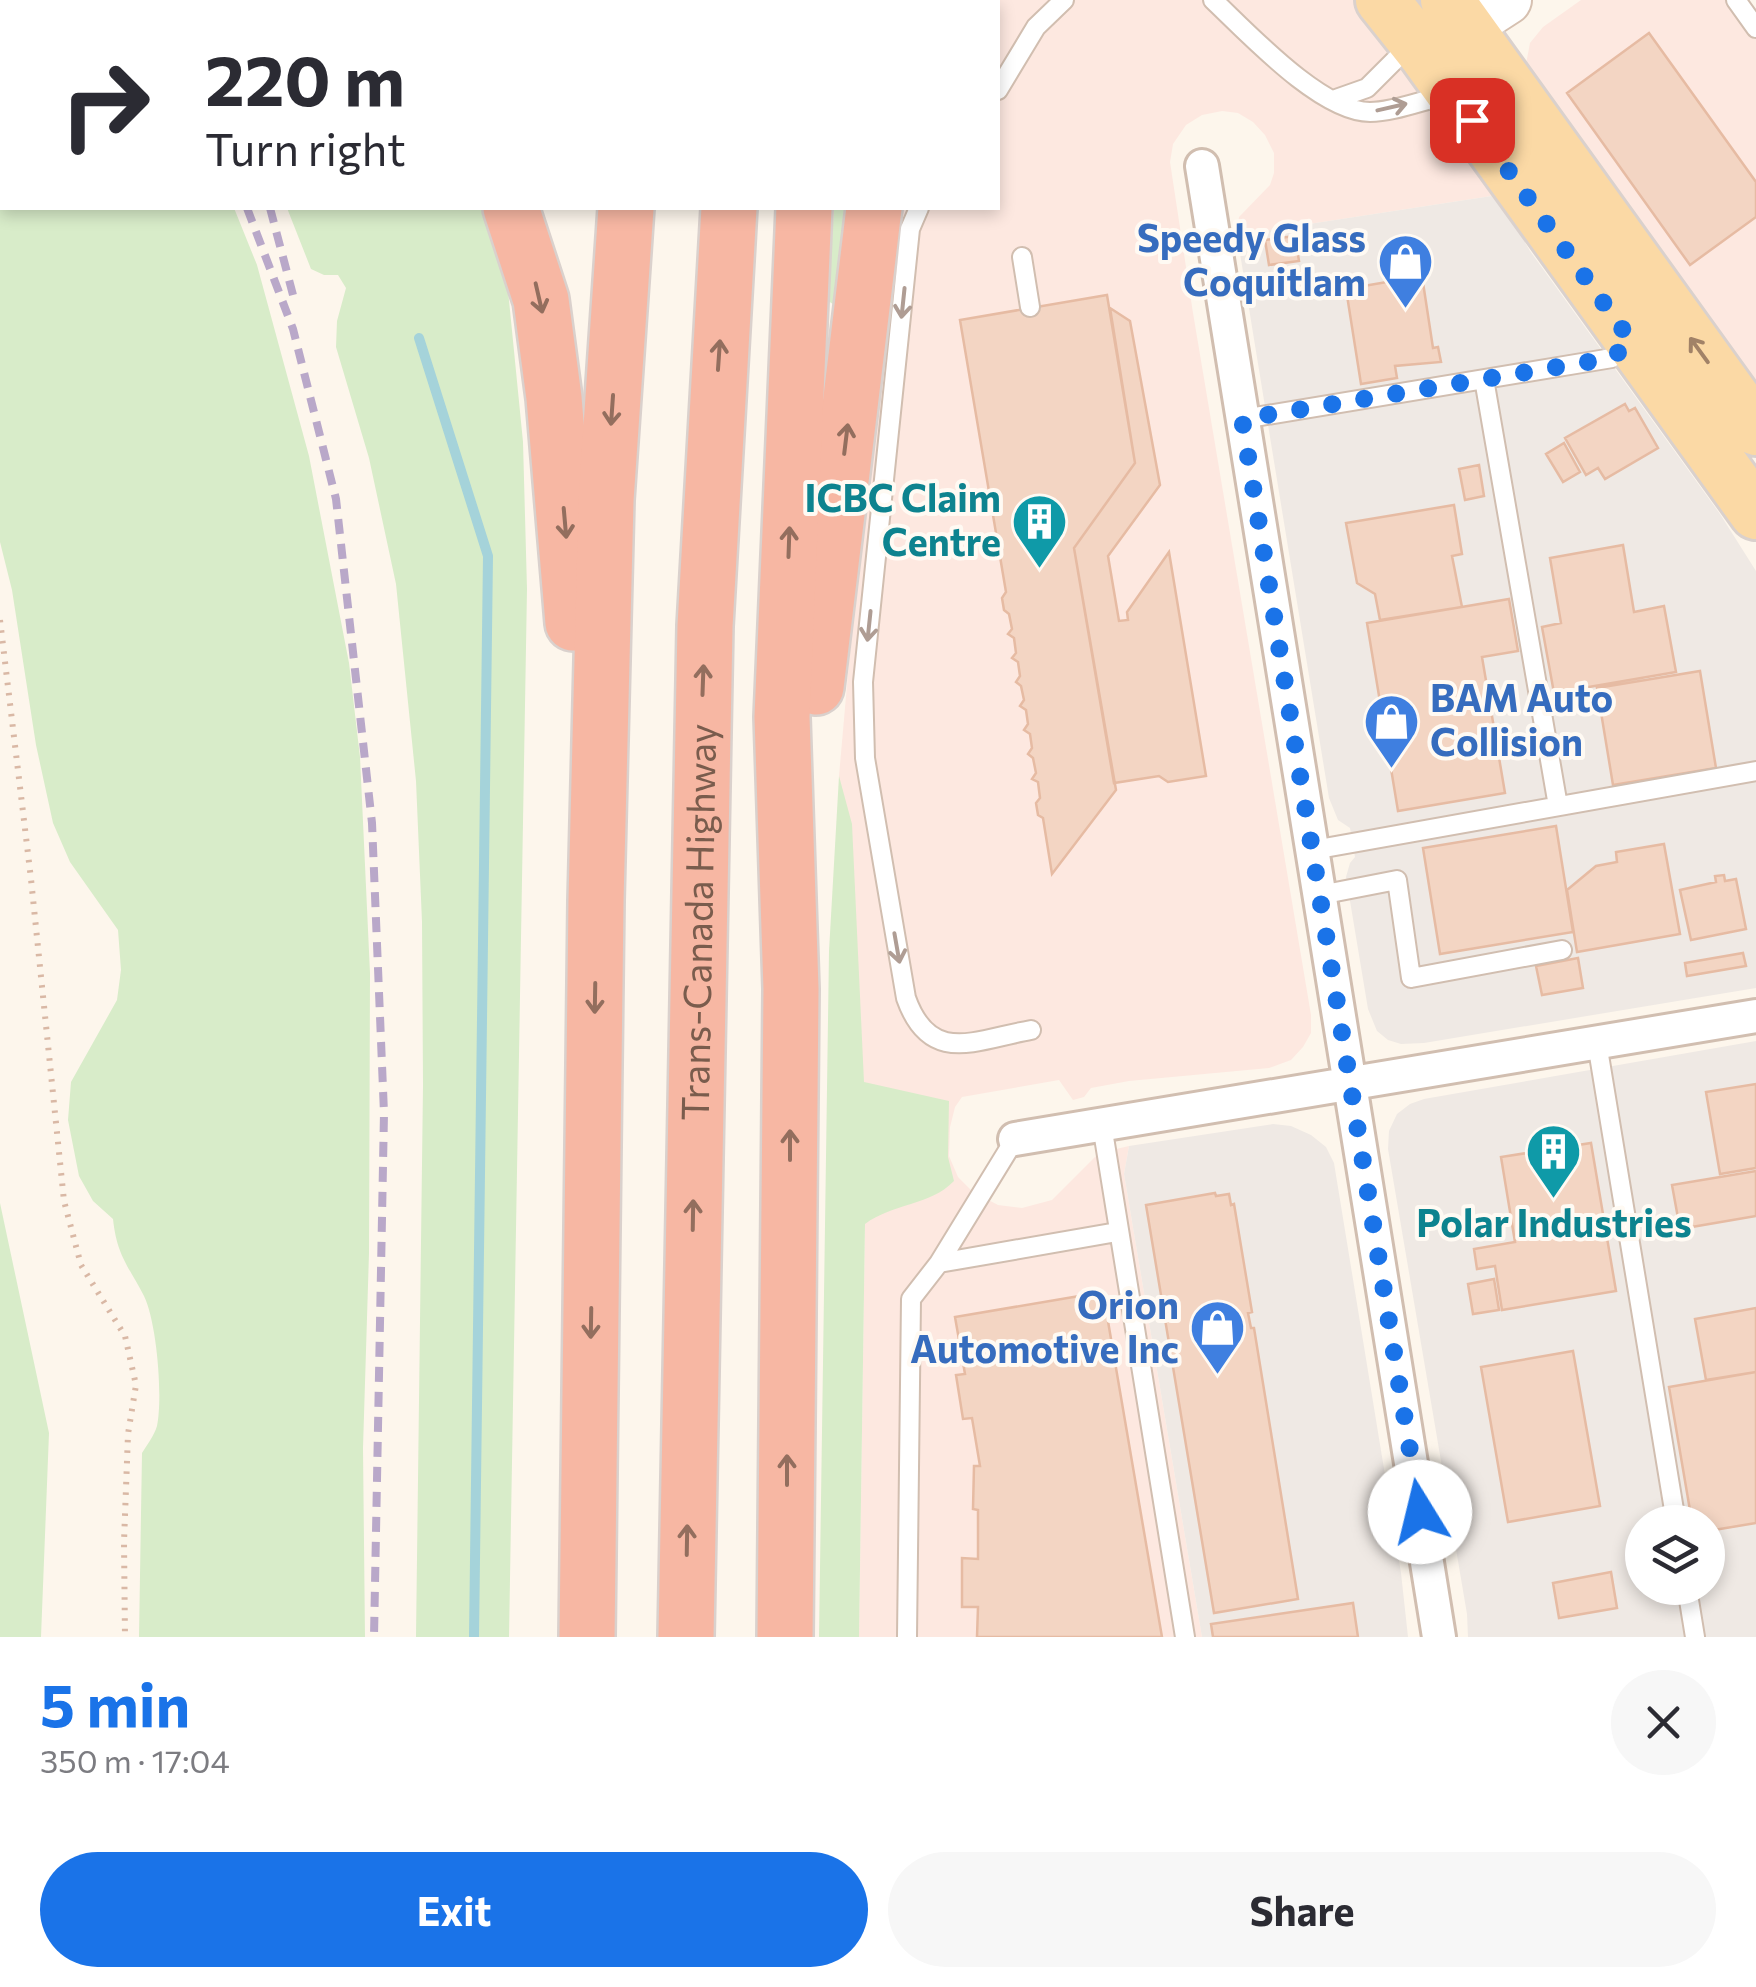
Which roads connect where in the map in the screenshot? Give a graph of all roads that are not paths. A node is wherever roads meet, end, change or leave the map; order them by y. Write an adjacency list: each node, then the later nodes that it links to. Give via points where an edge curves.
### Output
1 (1064, 0): 7 (lane, via 1036,27)
2 (1213, 0): 8 (lane, via 1308,88)
3 (1382, 0): 6 (main road)
4 (1736, 0): 5 (lane)
5 (1756, 28)
6 (1452, 36): 8 (lane, via 1367,88); 8 (lane, one-way to 6, via 1368,112); 18 (main road); 21 (main road, one-way to 6)
7 (1000, 87)
8 (1333, 100)
9 (1202, 166): 20 (street)
10 (511, 210): 27 (highway, one-way to 27, via 541,300 554,398)
11 (626, 210): 27 (highway, one-way to 27, via 606,500)
12 (730, 210): 41 (highway, Trans-Canada Highway, one-way to 12, via 705,626)
13 (804, 210): 29 (highway, one-way to 13, via 782,717)
14 (874, 210): 29 (highway, one-way to 14, via 818,668)
15 (918, 210): 31 (lane, one-way to 31, via 910,229 863,682 866,758 915,1024 949,1045)
16 (1022, 257): 17 (lane)
17 (1030, 307)
18 (1631, 341): 19 (lane, via 1612,358); 22 (main road)
19 (1484, 379): 20 (lane); 24 (lane)
20 (1242, 419): 25 (street)
21 (1756, 430)
22 (1756, 512)
23 (1756, 771): 24 (lane)
24 (1558, 806): 25 (lane)
25 (1312, 850): 26 (street)
26 (1320, 895): 28 (lane, via 1397,880 1410,978); 33 (street)
27 (596, 901): 40 (highway, one-way to 40)
28 (1562, 950)
29 (790, 989): 42 (highway, one-way to 29)
30 (1756, 1016): 32 (street)
31 (1031, 1030)
32 (1596, 1043): 33 (street); 38 (lane)
33 (1351, 1084): 34 (street); 45 (street)
34 (1102, 1125): 35 (street); 36 (lane)
35 (1015, 1139): 37 (lane)
36 (1118, 1232): 37 (lane); 44 (lane)
37 (939, 1264): 43 (lane, via 911,1299)
38 (1673, 1505)
39 (1690, 1605): 46 (lane)
40 (586, 1637)
41 (686, 1637)
42 (785, 1637)
43 (907, 1637)
44 (1185, 1637)
45 (1439, 1637)
46 (1696, 1637)

